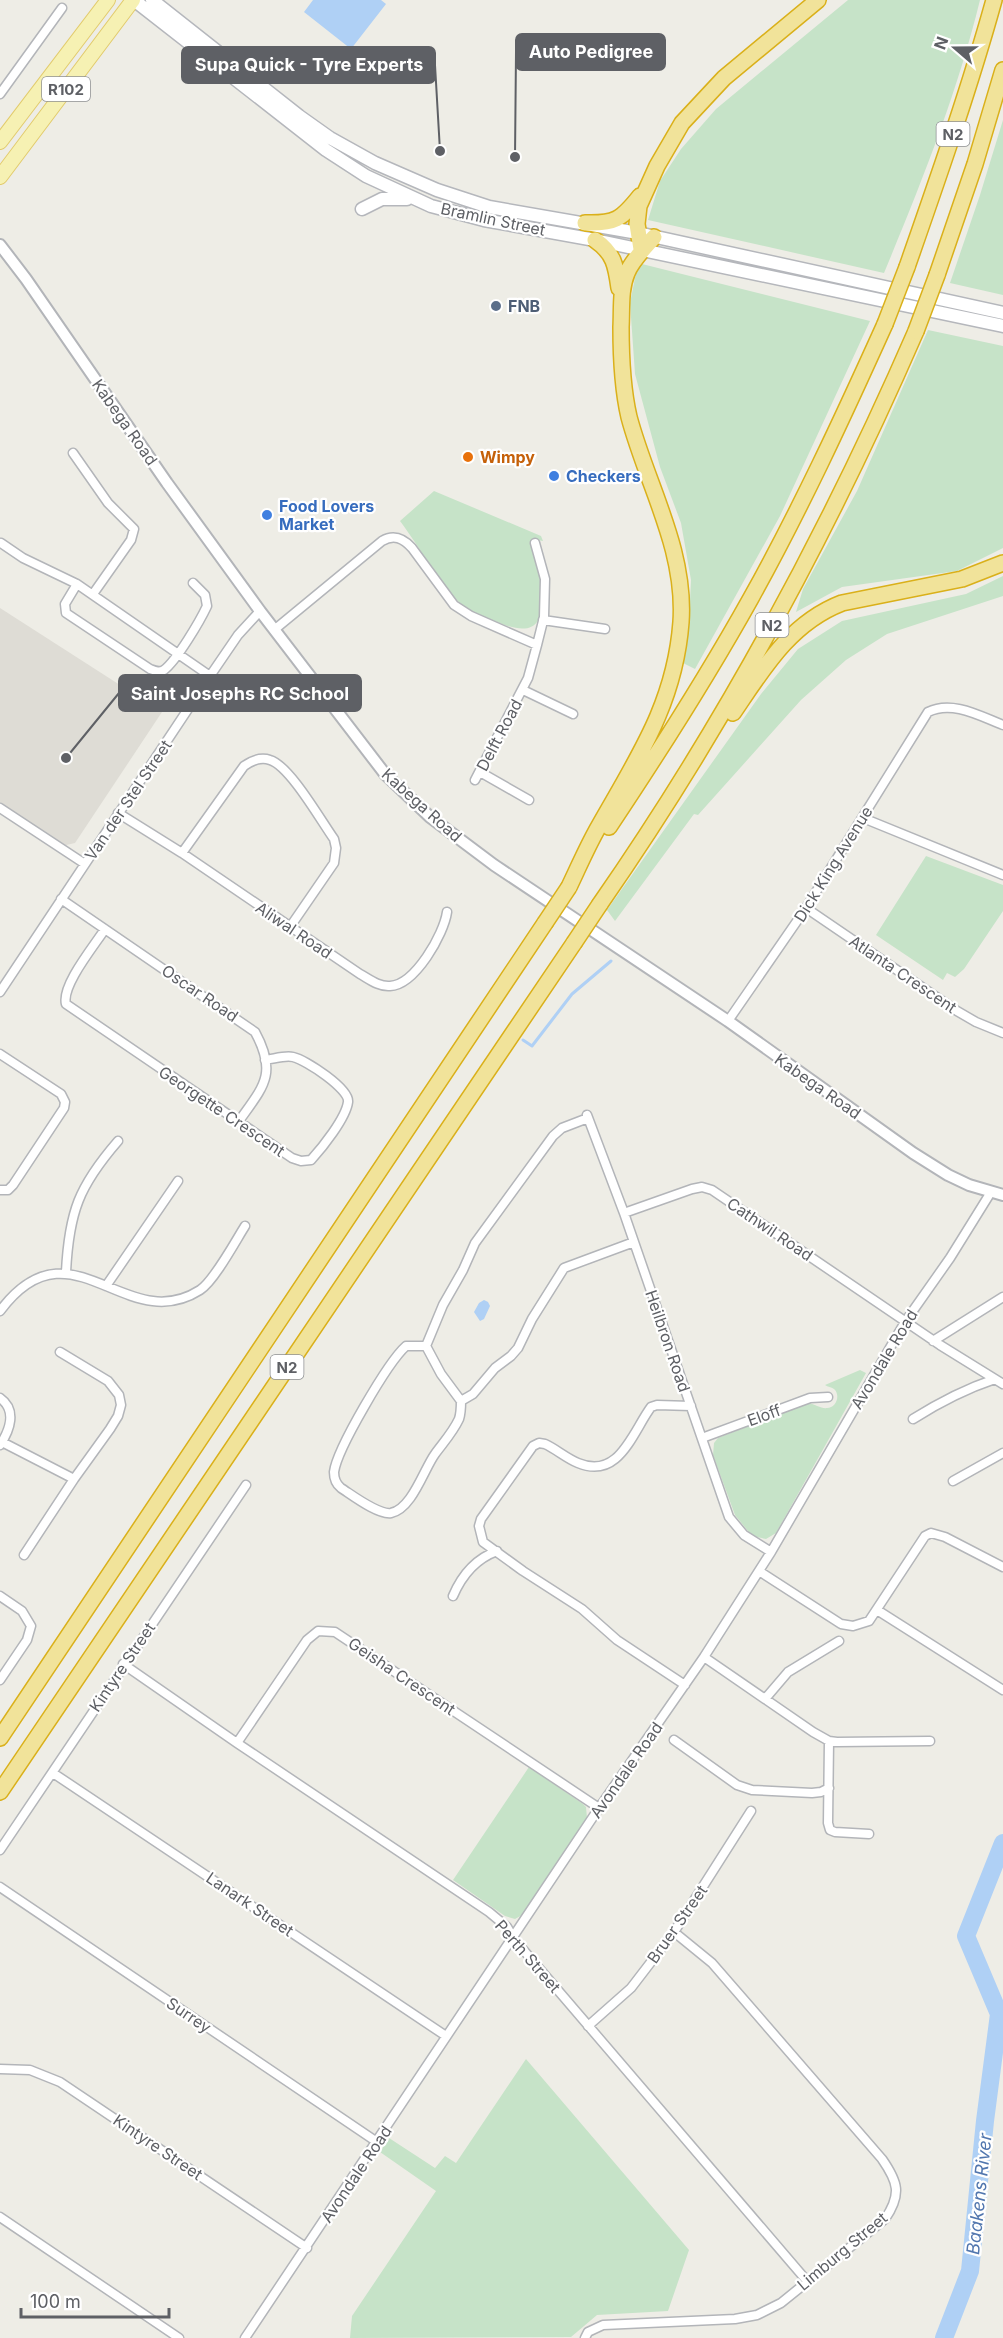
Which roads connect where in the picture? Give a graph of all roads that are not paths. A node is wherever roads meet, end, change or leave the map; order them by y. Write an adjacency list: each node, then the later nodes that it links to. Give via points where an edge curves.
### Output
1 (108, 0): 9 (main road, R102)
2 (133, 0): 10 (main road, R102); 12 (main road, Bramlin Street, via 326,150 366,176)
3 (152, 0): 14 (main road, Bramlin Street, via 299,116 375,163 489,207)
4 (818, 0): 11 (highway, via 709,93 682,123)
5 (994, 0): 49 (highway, N2, bridge, via 980,54 907,267 843,417 751,598 694,695)
6 (62, 8): 8 (street)
7 (1003, 70): 45 (highway, N2, bridge, via 937,275 873,429 819,540 722,714)
8 (0, 94)
9 (0, 142)
10 (0, 177)
11 (644, 191): 14 (highway, via 623,217 603,224); 15 (highway, via 639,206)
12 (417, 200): 13 (main road, via 382,199); 16 (main road, Bramlin Street, via 484,220)
13 (362, 209)
14 (585, 223): 15 (main road, Bramlin Street)
15 (646, 235): 18 (highway); 20 (main road, Bramlin Street)
16 (595, 240): 18 (main road, Bramlin Street); 19 (highway, via 616,263)
17 (0, 245): 29 (street, Kabega Road)
18 (642, 250): 19 (highway, via 627,273); 21 (main road, Bramlin Street)
19 (621, 299): 49 (highway, via 623,384 630,418 681,584 678,654 661,711)
20 (1003, 313)
21 (1003, 326)
22 (73, 453): 28 (street, via 108,503 134,529 131,540)
23 (1, 543): 27 (street)
24 (535, 543): 30 (street, Delft Road, via 545,579)
25 (1003, 563): 45 (highway, via 962,579 842,603 796,631 761,671)
26 (193, 583): 34 (street, via 206,595 207,606)
27 (77, 584): 28 (street); 34 (street, via 65,604 64,610 70,616 155,671 164,669)
28 (93, 594): 34 (street)
29 (260, 611): 32 (street, Kabega Road); 35 (street, Van der Stel Street)
30 (543, 620): 31 (street); 33 (street, Delft Road)
31 (605, 629)
32 (274, 630): 33 (street, via 388,537 400,538 412,548 448,598 463,611); 56 (street, Kabega Road, via 385,774 430,817 535,893)
33 (537, 645): 36 (street, Delft Road)
34 (178, 653): 35 (street)
35 (210, 676): 43 (street, Van der Stel Street)
36 (523, 690): 37 (street, Delft Road); 39 (street, Delft Road)
37 (573, 714)
38 (1003, 725): 44 (street, Dick King Avenue, via 953,707 937,707 928,712)
39 (480, 772): 40 (street, Delft Road); 41 (street)
40 (475, 780)
41 (529, 800)
42 (0, 808): 47 (street)
43 (118, 813): 46 (street, Aliwal Road); 47 (street, Van der Stel Street)
44 (863, 818): 48 (street); 51 (street, Dick King Avenue)
45 (642, 843): 114 (highway, N2, bridge)
46 (182, 853): 53 (street, Aliwal Road); 53 (street, via 244,766 260,759 274,762 287,771 334,839 336,848 334,863)
47 (85, 864): 50 (street, Van der Stel Street)
48 (1003, 875)
49 (569, 887): 107 (highway, N2, bridge)
50 (61, 899): 54 (street, Oscar Road); 55 (street, Van der Stel Street)
51 (806, 908): 56 (street, Dick King Avenue); 57 (street, Atlanta Crescent, via 957,1011)
52 (447, 912): 53 (street, Aliwal Road, via 438,938 417,969 408,980 393,986 382,986 360,974)
53 (290, 927)
54 (105, 929): 59 (street, Oscar Road, via 248,1026 261,1043); 61 (street, Georgette Crescent, via 69,984 66,1004)
55 (0, 992)
56 (728, 1022): 65 (street, Kabega Road, via 913,1153 948,1175)
57 (1003, 1033)
58 (3, 1056): 60 (street); 64 (street, via 61,1094 65,1102 14,1185)
59 (266, 1060): 61 (street, via 267,1077); 61 (street, Georgette Crescent, via 300,1059 344,1089 349,1101 346,1110 316,1154 305,1161 292,1158)
60 (0, 1067)
61 (239, 1121)
62 (118, 1141): 70 (street, via 75,1206)
63 (178, 1182): 71 (street)
64 (0, 1190)
65 (991, 1192): 66 (street, Kabega Road); 74 (street, Avondale Road)
66 (1003, 1195)
67 (624, 1213): 69 (street, Heilbron Road); 74 (street, Cathwil Road, via 692,1189 712,1190); 76 (street, Heilbron Road, via 587,1115 562,1128 481,1234 442,1305)
68 (245, 1226): 71 (street, via 202,1289 186,1297 147,1300)
69 (634, 1242): 83 (street, via 564,1268 518,1347 472,1395); 84 (street, Heilbron Road)
70 (66, 1272): 71 (street); 73 (street, via 27,1282)
71 (106, 1286)
72 (1003, 1297): 75 (street)
73 (0, 1311)
74 (905, 1322): 75 (street, Cathwil Road); 93 (street, Avondale Road)
75 (933, 1341): 78 (street, Cathwil Road)
76 (426, 1346): 83 (street); 83 (street, via 406,1346 396,1357 351,1428 334,1472 336,1483 380,1512 396,1511 453,1430)
77 (60, 1352): 89 (street, via 108,1382 119,1395 121,1405 110,1429)
78 (978, 1369): 79 (street, Cathwil Road); 80 (street)
79 (999, 1381): 80 (street)
80 (970, 1387): 85 (street)
81 (828, 1397): 86 (street, Eloff, via 810,1398)
82 (0, 1398): 87 (street, via 8,1404 10,1417)
83 (461, 1401)
84 (691, 1406): 86 (street, Heilbron Road); 92 (street, via 651,1407 617,1458 603,1466 579,1464 545,1444 533,1446 481,1519 483,1542)
85 (913, 1419)
86 (702, 1438): 93 (street, Heilbron Road, via 729,1517 744,1535)
87 (1, 1444): 89 (street)
88 (1003, 1453): 90 (street)
89 (74, 1479): 94 (street)
90 (952, 1481)
91 (246, 1485): 102 (street, Kintyre Street)
92 (497, 1551): 98 (street, via 469,1569); 104 (street, via 582,1609 611,1637)
93 (771, 1552): 96 (street, Avondale Road)
94 (24, 1555)
95 (1003, 1567): 99 (street, via 931,1533 925,1536)
96 (759, 1570): 99 (street, via 841,1624 853,1626 868,1621); 101 (street, Avondale Road)
97 (0, 1596): 103 (street, via 22,1611 31,1626 27,1640)
98 (453, 1596)
99 (877, 1610): 105 (street)
100 (838, 1641): 106 (street, via 788,1672)
101 (704, 1657): 104 (street, Avondale Road); 106 (street)
102 (123, 1664): 111 (street, Perth Street); 112 (street, Kintyre Street)
103 (0, 1680)
104 (685, 1685): 115 (street, Avondale Road)
105 (1003, 1690)
106 (765, 1699): 109 (street)
107 (0, 1738)
108 (674, 1740): 113 (street, via 737,1785 752,1790 812,1793)
109 (829, 1741): 110 (street); 113 (street)
110 (930, 1741)
111 (237, 1743): 115 (street, Geisha Crescent, via 307,1640 318,1631 335,1632); 121 (street, Perth Street, via 489,1912 507,1927)
112 (53, 1773): 118 (street, Kintyre Street); 123 (street, Lanark Street)
113 (829, 1788): 117 (street, via 830,1830)
114 (0, 1792)
115 (599, 1808): 121 (street, Avondale Road)
116 (752, 1811): 120 (street, Bruer Street)
117 (869, 1834)
118 (0, 1850)
119 (0, 1887): 125 (street, Surrey)
120 (674, 1932): 122 (street, Bruer Street, via 631,1989); 128 (street, Limburg Street, via 712,1962 882,2158 893,2176 896,2201 885,2219)
121 (514, 1939): 122 (street, Perth Street); 123 (street, Avondale Road)
122 (588, 2026): 128 (street, Perth Street)
123 (446, 2036): 125 (street, Avondale Road)
124 (0, 2069): 127 (street, Kintyre Street, via 30,2070 60,2082)
125 (377, 2142): 127 (street, Avondale Road)
126 (0, 2217): 129 (street)
127 (306, 2248): 130 (street, Avondale Road)
128 (807, 2281): 131 (street, Limburg Street, via 781,2303 757,2315 603,2325 588,2332)
129 (179, 2338)
130 (245, 2338)
131 (585, 2338)

